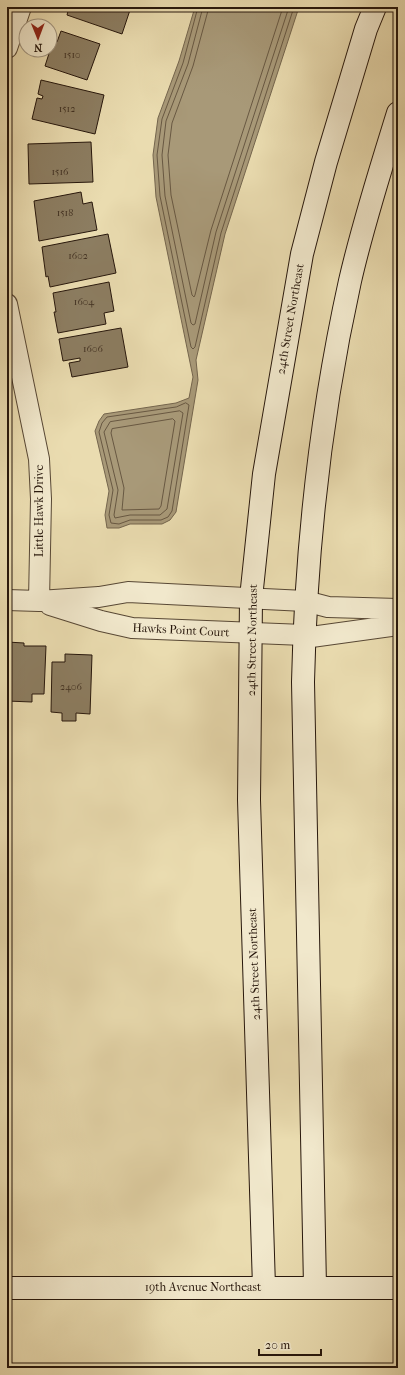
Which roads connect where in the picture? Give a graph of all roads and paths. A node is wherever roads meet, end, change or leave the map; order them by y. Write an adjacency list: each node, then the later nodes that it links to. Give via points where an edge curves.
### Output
1 (20, 7): 3 (street)
2 (375, 7): 6 (street, 24th Street Northeast, via 326,162 302,254 265,467)
3 (7, 48)
4 (398, 113): 9 (street, via 379,172 350,281 321,440)
5 (7, 304): 8 (street, Little Hawk Drive, via 39,459)
6 (251, 598): 8 (street, Hawks Point Court, via 128,592 99,598); 9 (street, Hawks Point Court); 12 (street, 24th Street Northeast)
7 (7, 600): 8 (street, Hawks Point Court)
8 (39, 601): 12 (street, Hawks Point Court, via 132,628)
9 (305, 601): 10 (street, Hawks Point Court, via 328,607); 13 (street)
10 (398, 609)
11 (398, 625): 13 (street, Hawks Point Court)
12 (251, 633): 13 (street, Hawks Point Court); 14 (street, 24th Street Northeast, via 249,800)
13 (304, 636): 15 (street, via 302,682)
14 (264, 1287): 15 (street, 19th Avenue Northeast); 16 (street, 19th Avenue Northeast)
15 (315, 1287): 17 (street, 19th Avenue Northeast)
16 (7, 1288)
17 (398, 1288)

